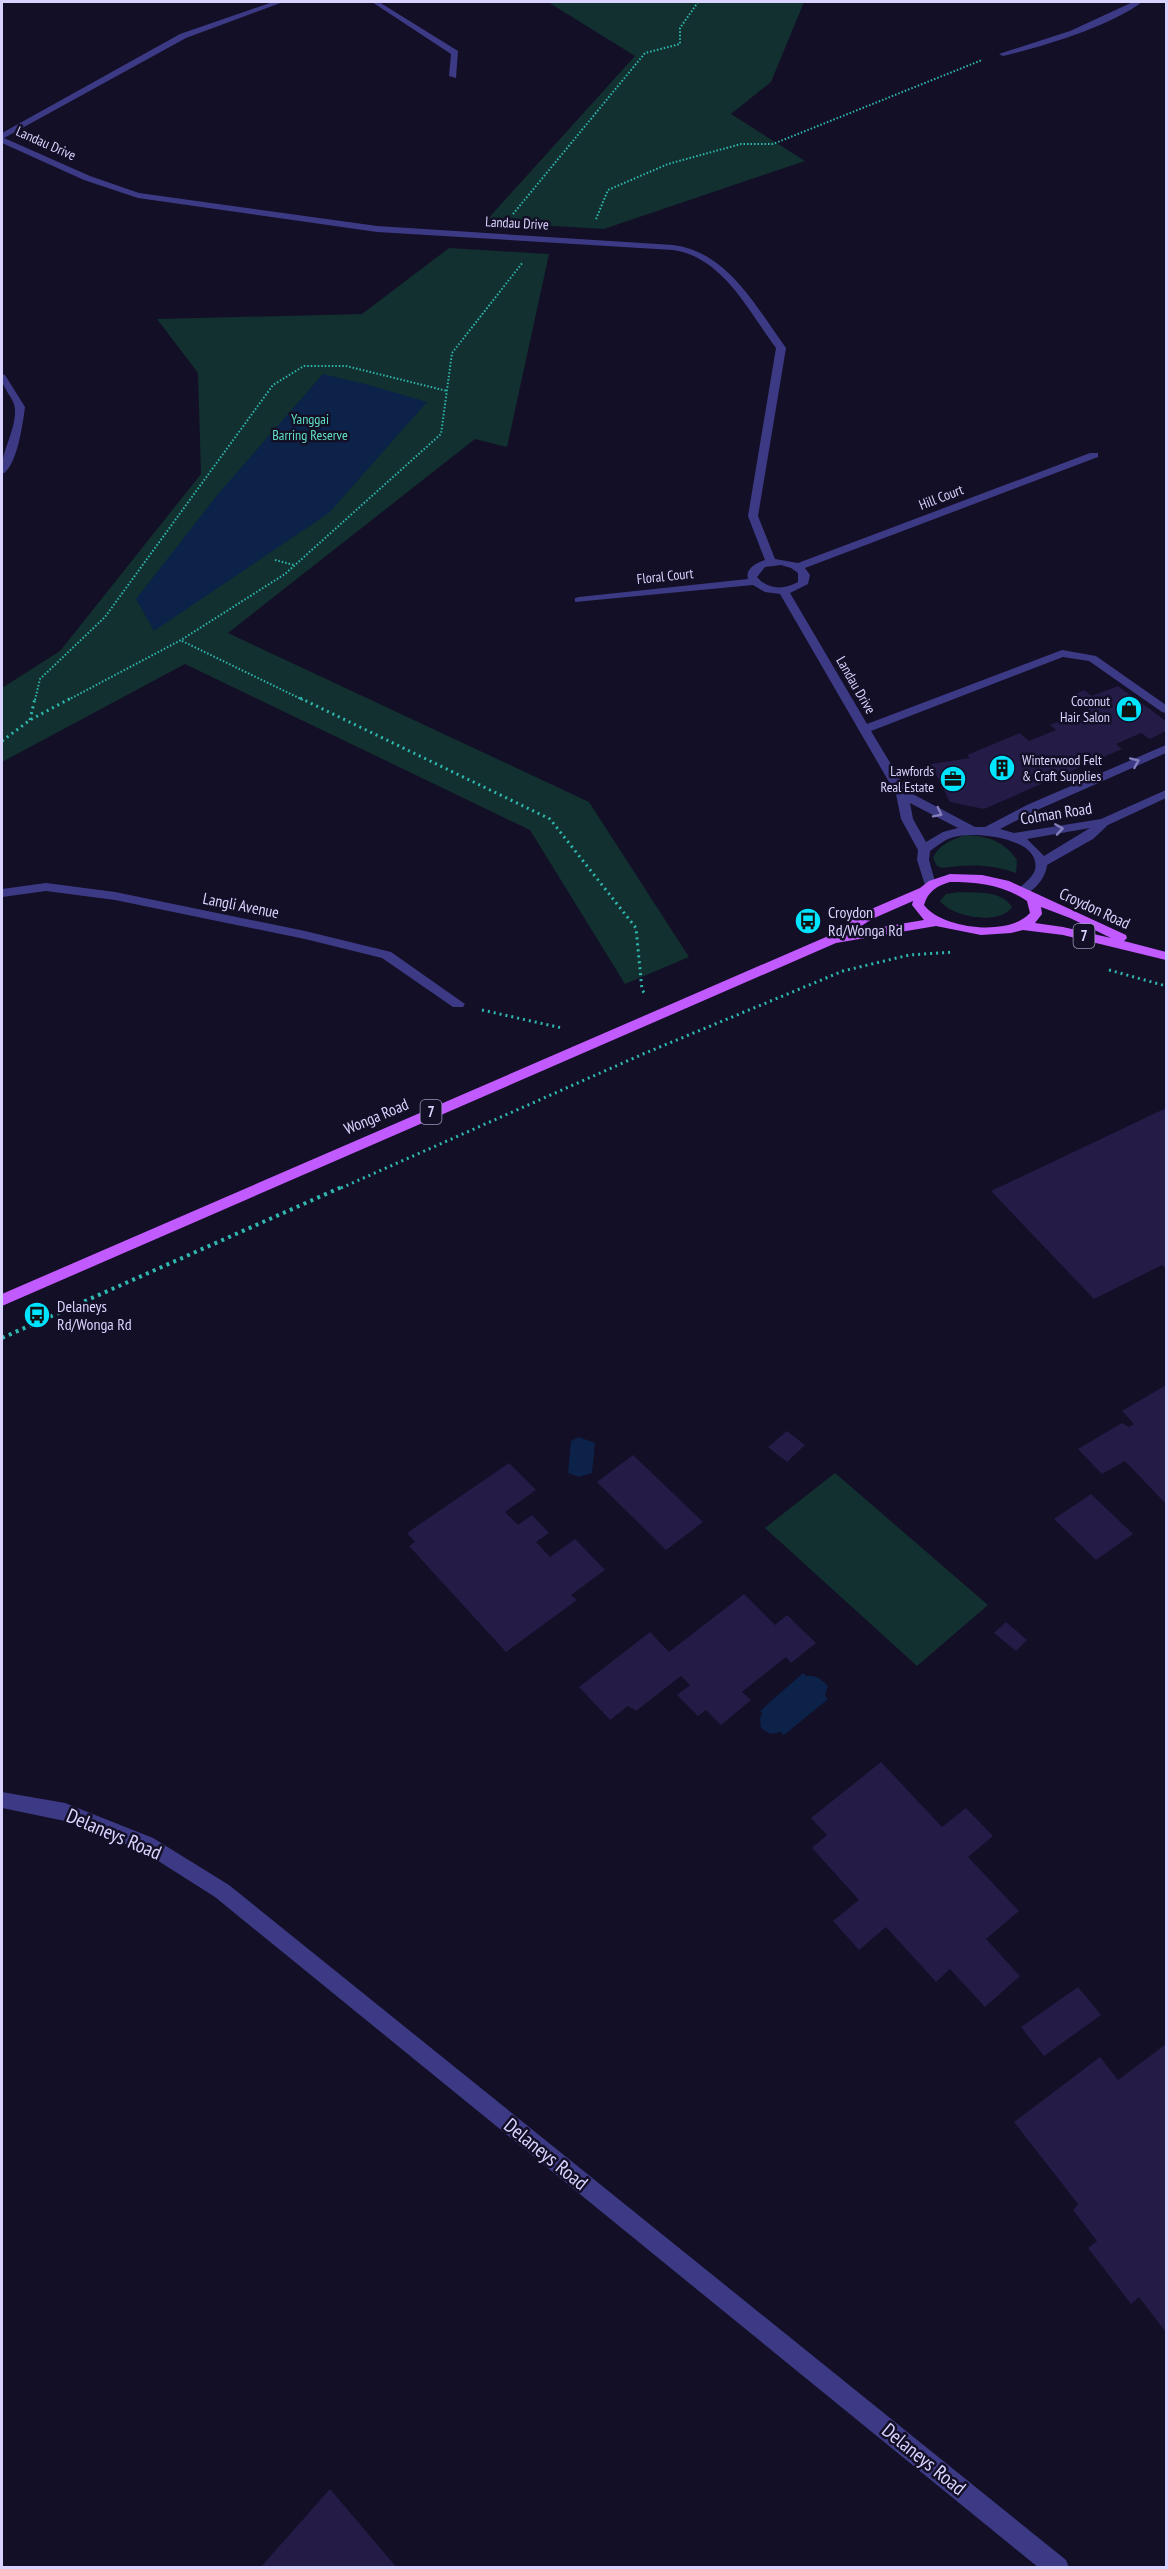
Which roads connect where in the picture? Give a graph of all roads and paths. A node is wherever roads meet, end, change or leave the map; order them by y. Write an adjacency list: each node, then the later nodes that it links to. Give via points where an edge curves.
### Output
1 (279, 2): 8 (street, Landau Drive, via 183,36)
2 (375, 2): 7 (street, via 455,53)
3 (698, 2): 5 (path, via 680,28 680,44)
4 (1138, 2): 6 (street, via 1089,28)
5 (645, 53): 10 (path)
6 (1003, 54): 9 (path, via 969,64 773,144 741,144 668,164 608,190)
7 (453, 76)
8 (2, 138): 10 (street, Landau Drive, via 87,178 138,195 377,229)
9 (593, 227)
10 (493, 237): 11 (street, Landau Drive)
11 (541, 239): 13 (path, via 452,353); 17 (street, Landau Drive, via 692,251 726,276 781,348 753,516)
12 (2, 377): 15 (street, via 20,407 15,439)
13 (447, 391): 18 (path, via 441,434); 25 (path, via 346,366 304,366 273,385 105,617 40,679)
14 (1094, 455): 19 (street, Hill Court)
15 (2, 471)
16 (274, 560): 18 (path)
17 (771, 562): 19 (street); 20 (street, via 756,567 752,577)
18 (295, 566): 23 (path)
19 (798, 567): 21 (street, via 805,575 803,584)
20 (755, 582): 21 (street, via 767,589); 22 (street, Floral Court)
21 (784, 591): 26 (street, Landau Drive)
22 (579, 600)
23 (181, 640): 25 (path); 48 (path, via 550,819 636,928 642,990)
24 (1167, 710): 26 (street, via 1092,658 1062,653)
25 (30, 720): 27 (path)
26 (865, 729): 29 (street, Landau Drive)
27 (2, 741)
28 (1167, 749): 32 (street, one-way to 28)
29 (902, 794): 32 (street, one-way to 32); 34 (street, Landau Drive, via 907,819)
30 (1167, 794): 31 (street, Colman Road)
31 (1104, 822): 33 (street, Colman Road, one-way to 31); 35 (street, Colman Road, via 1089,836)
32 (981, 831): 33 (street); 34 (street, via 946,835)
33 (1013, 837): 35 (street, via 1032,848)
34 (924, 850): 36 (street)
35 (1041, 863): 38 (street, via 1041,871)
36 (926, 888): 38 (main road, 7, via 966,878 1015,887); 39 (main road, via 918,905); 41 (main road, Wonga Road / 7, via 867,916)
37 (2, 893): 47 (street, Langli Avenue, via 46,887 115,896 305,935 386,955)
38 (1028, 895): 40 (main road, via 1036,914); 42 (main road, Croydon Road / 7)
39 (935, 922): 40 (main road, 7, via 965,929 1007,930); 41 (main road, Wonga Road / 7)
40 (1024, 926): 42 (main road, Croydon Road / 7)
41 (831, 940): 48 (main road, Wonga Road / 7)
42 (1143, 949): 44 (main road, Croydon Road / 7)
43 (965, 951): 51 (path, via 909,956 843,971 643,1054)
44 (1167, 956)
45 (1102, 968): 46 (path)
46 (1167, 986)
47 (458, 1004): 49 (path)
48 (661, 1013): 49 (main road, Wonga Road / 7)
49 (603, 1037): 50 (main road, Wonga Road / 7)
50 (2, 1300)
51 (2, 1338)
52 (2, 1800): 53 (street, Delaneys Road, via 65,1812 147,1844 222,1891)
53 (1058, 2568)

